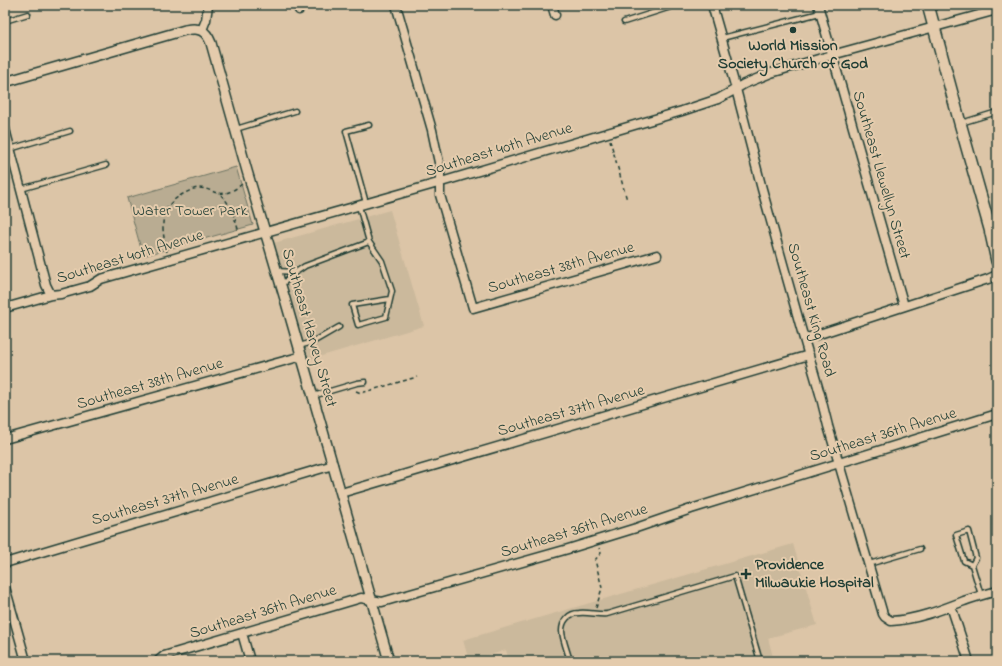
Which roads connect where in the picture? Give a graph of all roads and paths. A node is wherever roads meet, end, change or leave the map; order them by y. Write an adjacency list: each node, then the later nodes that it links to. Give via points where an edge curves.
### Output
1 (208, 5): 14 (street)
2 (396, 5): 30 (street, via 432,130 440,167)
3 (552, 5): 10 (street)
4 (677, 5): 12 (lane)
5 (712, 5): 15 (street, Southeast King Road)
6 (928, 5): 13 (main road)
7 (819, 9): 15 (lane); 16 (street, Southeast Llewellyn Street)
8 (997, 10): 13 (street, Southeast 40th Avenue)
9 (28, 14): 11 (lane)
10 (555, 15)
11 (5, 21)
12 (624, 22)
13 (934, 26): 16 (street, Southeast 40th Avenue); 21 (main road)
14 (202, 30): 17 (street, via 185,30); 24 (street, Southeast Harvey Street, via 211,43)
15 (721, 38): 18 (street, Southeast King Road)
16 (832, 55): 18 (street, Southeast 40th Avenue, via 771,73); 47 (street, Southeast Llewellyn Street)
17 (5, 82)
18 (736, 89): 26 (street, Southeast 40th Avenue, via 718,99); 50 (street, Southeast King Road)
19 (295, 111): 24 (lane)
20 (997, 112): 21 (lane)
21 (960, 123): 40 (main road)
22 (369, 125): 34 (lane, via 346,131)
23 (5, 128): 27 (street)
24 (235, 129): 29 (street, Southeast Harvey Street)
25 (70, 131): 27 (lane)
26 (608, 133): 30 (street, Southeast 40th Avenue); 33 (path)
27 (10, 149): 31 (street)
28 (106, 165): 31 (lane)
29 (249, 179): 32 (path, via 235,190); 35 (street, Southeast Harvey Street)
30 (440, 182): 34 (street, Southeast 40th Avenue); 38 (street, Southeast 38th Avenue, via 440,195 473,308)
31 (21, 189): 45 (street, via 46,285)
32 (222, 194): 36 (path, via 233,213); 39 (path, via 196,188 182,194 171,203 163,224)
33 (627, 200)
34 (362, 204): 35 (street, Southeast 40th Avenue); 37 (lane)
35 (265, 232): 36 (street, Southeast 40th Avenue); 41 (street, Southeast Harvey Street)
36 (240, 239): 39 (street, Southeast 40th Avenue)
37 (369, 242): 42 (lane, via 305,266); 46 (lane, via 382,261 392,291)
38 (657, 255)
39 (169, 259): 45 (street, Southeast 40th Avenue, via 101,279 90,286)
40 (997, 261)
41 (277, 271): 42 (lane); 44 (street, Southeast Harvey Street)
42 (296, 272): 44 (lane)
43 (997, 275): 47 (street)
44 (281, 286): 51 (street, Southeast Harvey Street)
45 (51, 295): 48 (street, Southeast 40th Avenue)
46 (390, 299): 46 (lane, via 386,317 358,325 352,305)
47 (904, 306): 50 (street)
48 (5, 308)
49 (339, 327): 51 (lane, via 313,342)
50 (804, 339): 53 (street, Southeast King Road)
51 (299, 346): 52 (street, Southeast Harvey Street)
52 (302, 356): 57 (street, Southeast Harvey Street); 59 (street, Southeast 38th Avenue)
53 (809, 356): 60 (street, Southeast King Road); 62 (street, Southeast 37th Avenue)
54 (417, 377): 56 (path, via 361,393)
55 (365, 382): 57 (lane)
56 (356, 390)
57 (313, 396): 61 (street, Southeast Harvey Street)
58 (997, 414): 60 (street, Southeast 36th Avenue)
59 (5, 440)
60 (840, 463): 63 (street, Southeast 36th Avenue); 66 (street, Southeast King Road)
61 (333, 465): 62 (street, Southeast Harvey Street); 65 (street, Southeast 37th Avenue)
62 (340, 493): 71 (street, Southeast Harvey Street)
63 (597, 540): 71 (street, Southeast 36th Avenue, via 382,602); 73 (path, via 601,553 595,560 602,588)
64 (920, 550): 66 (lane)
65 (5, 563)
66 (869, 564): 72 (street, Southeast King Road, via 881,610 888,620 894,621)
67 (972, 565): 67 (lane, via 964,561 956,535 969,531 976,558); 70 (lane)
68 (5, 587): 75 (street)
69 (997, 591): 70 (street)
70 (981, 596): 72 (street)
71 (371, 600): 74 (street, Southeast 36th Avenue, via 361,598); 78 (street, Southeast Harvey Street)
72 (951, 606): 81 (street)
73 (595, 614): 79 (lane, via 576,613 568,617 563,624 561,632); 80 (lane, via 607,614 734,576)
74 (242, 633): 76 (street, Southeast 36th Avenue, via 164,656); 77 (street)
75 (26, 661)
76 (158, 661)
77 (250, 661)
78 (389, 661)
79 (570, 661)
80 (760, 661)
81 (969, 661)

